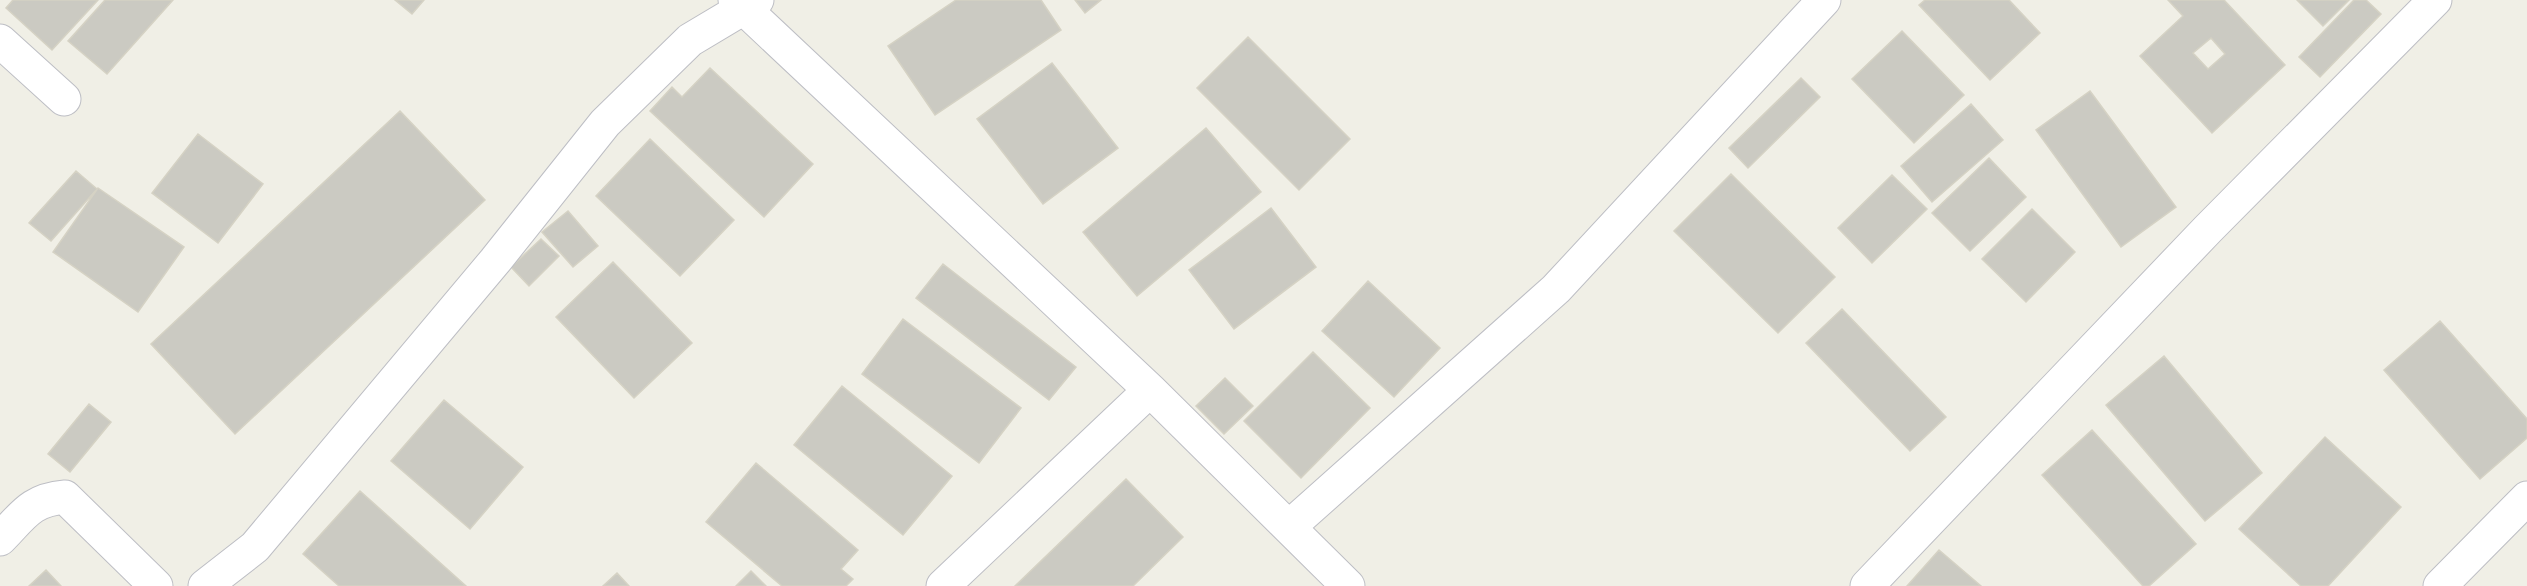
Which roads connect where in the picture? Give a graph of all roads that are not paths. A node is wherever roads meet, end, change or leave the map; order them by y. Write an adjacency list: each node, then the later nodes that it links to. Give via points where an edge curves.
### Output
1 (1824, 0): 8 (street, via 1556,289)
2 (2435, 0): 14 (street, via 2208,229)
3 (746, 3): 6 (street); 11 (street, via 690,40 605,123 495,261 255,547)
4 (0, 41): 5 (street)
5 (64, 99)
6 (1150, 390): 8 (street); 12 (street)
7 (2527, 498): 15 (street)
8 (1289, 527): 13 (street)
9 (0, 539): 10 (street, via 34,504 65,497)
10 (156, 586)
11 (205, 586)
12 (944, 586)
13 (1348, 586)
14 (1867, 586)
15 (2440, 586)

